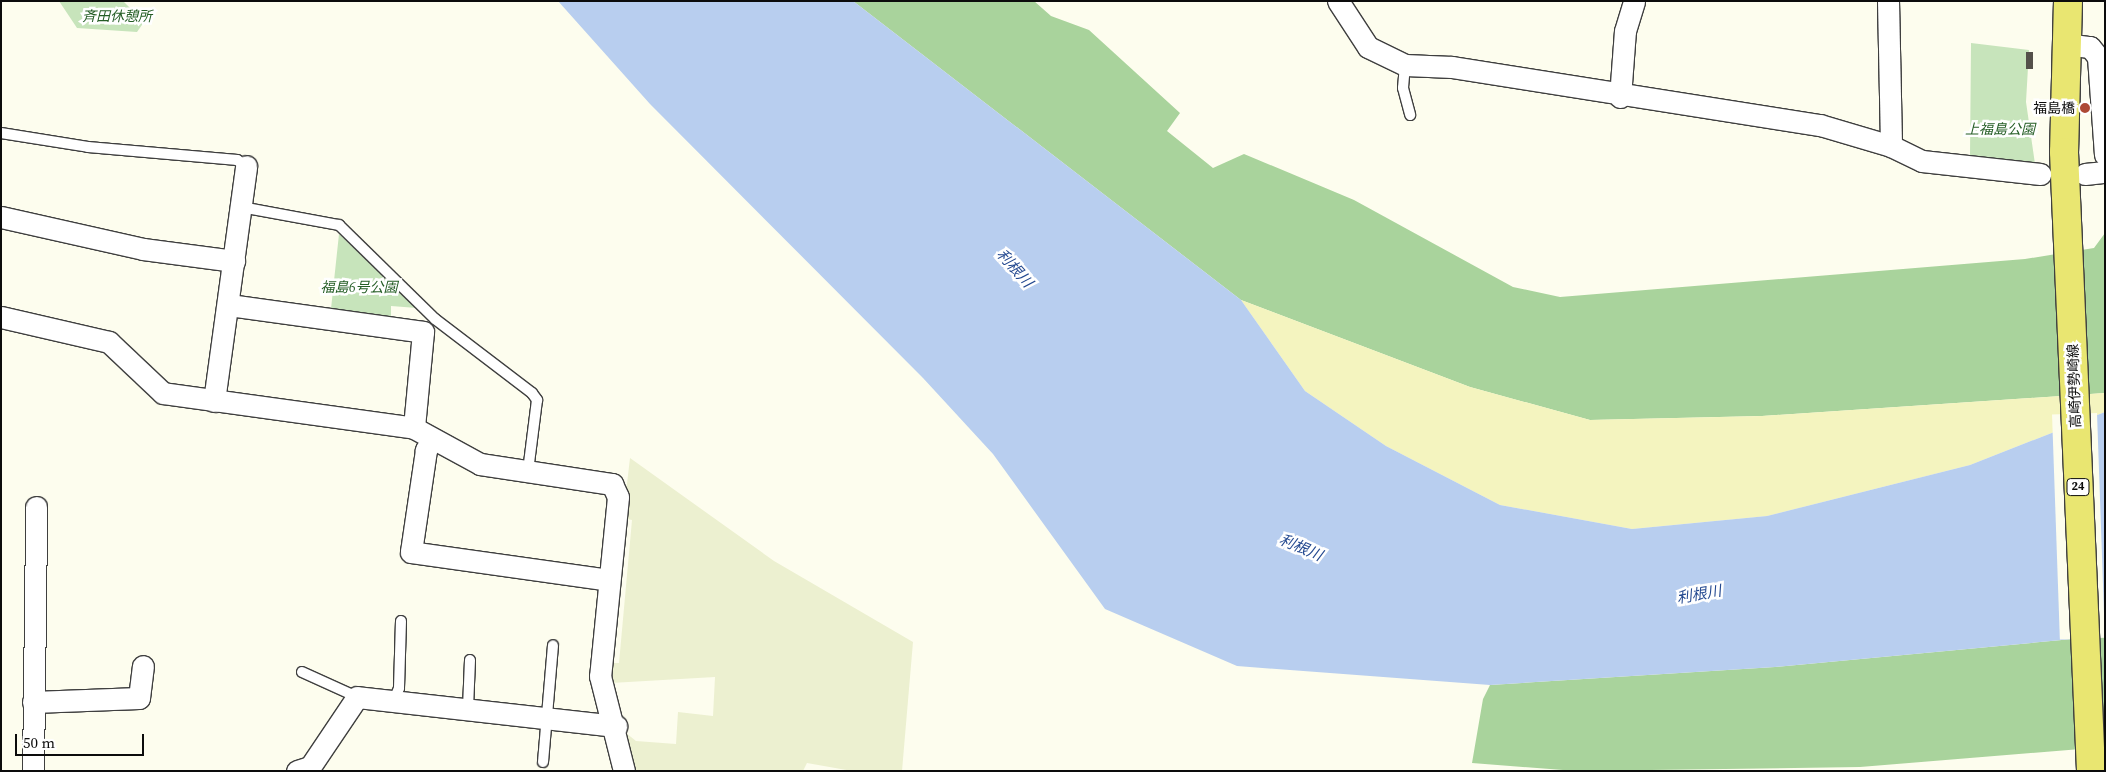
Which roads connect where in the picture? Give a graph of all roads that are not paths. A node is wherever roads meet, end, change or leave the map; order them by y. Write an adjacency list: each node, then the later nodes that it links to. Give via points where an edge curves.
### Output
1 (1338, 1): 6 (street, via 1368,47)
2 (1634, 1): 7 (street, via 1625,31)
3 (1888, 1): 10 (street)
4 (2068, 1): 5 (main road, 高崎伊勢崎線 / 24)
5 (2065, 44): 11 (street, via 2090,46 2098,57); 41 (main road, 高崎伊勢崎線 / 24, via 2066,203)
6 (1405, 66): 7 (street, via 1452,68); 8 (lane, via 1403,88)
7 (1620, 97): 10 (street, via 1820,125)
8 (1410, 115)
9 (1, 132): 12 (lane, via 88,147 237,160)
10 (1891, 146): 13 (street, via 1922,161)
11 (2105, 156)
12 (246, 166): 14 (street)
13 (2040, 174)
14 (241, 207): 16 (street); 19 (lane, via 339,225)
15 (1, 217): 16 (street, via 143,249)
16 (234, 261): 17 (street)
17 (229, 305): 19 (street); 20 (street)
18 (1, 317): 20 (street, via 109,342 163,394)
19 (430, 325): 21 (street); 23 (lane, via 536,400)
20 (214, 401): 21 (street)
21 (414, 428): 22 (street)
22 (432, 439): 23 (street, via 480,464); 25 (street, via 426,450 411,552)
23 (528, 471): 25 (street, via 605,481 616,489)
24 (36, 507): 33 (street)
25 (610, 580): 36 (street, via 600,676)
26 (401, 621): 32 (lane, via 399,688)
27 (553, 645): 35 (lane)
28 (470, 660): 34 (lane)
29 (143, 666): 33 (street, via 139,698)
30 (302, 672): 31 (lane)
31 (357, 697): 32 (street); 39 (street, via 310,767)
32 (394, 700): 34 (street)
33 (33, 702): 38 (street)
34 (468, 708): 35 (street)
35 (545, 718): 36 (street); 37 (lane)
36 (616, 726): 40 (street)
37 (543, 762)
38 (32, 771)
39 (298, 771)
40 (624, 771)
41 (2091, 771)

